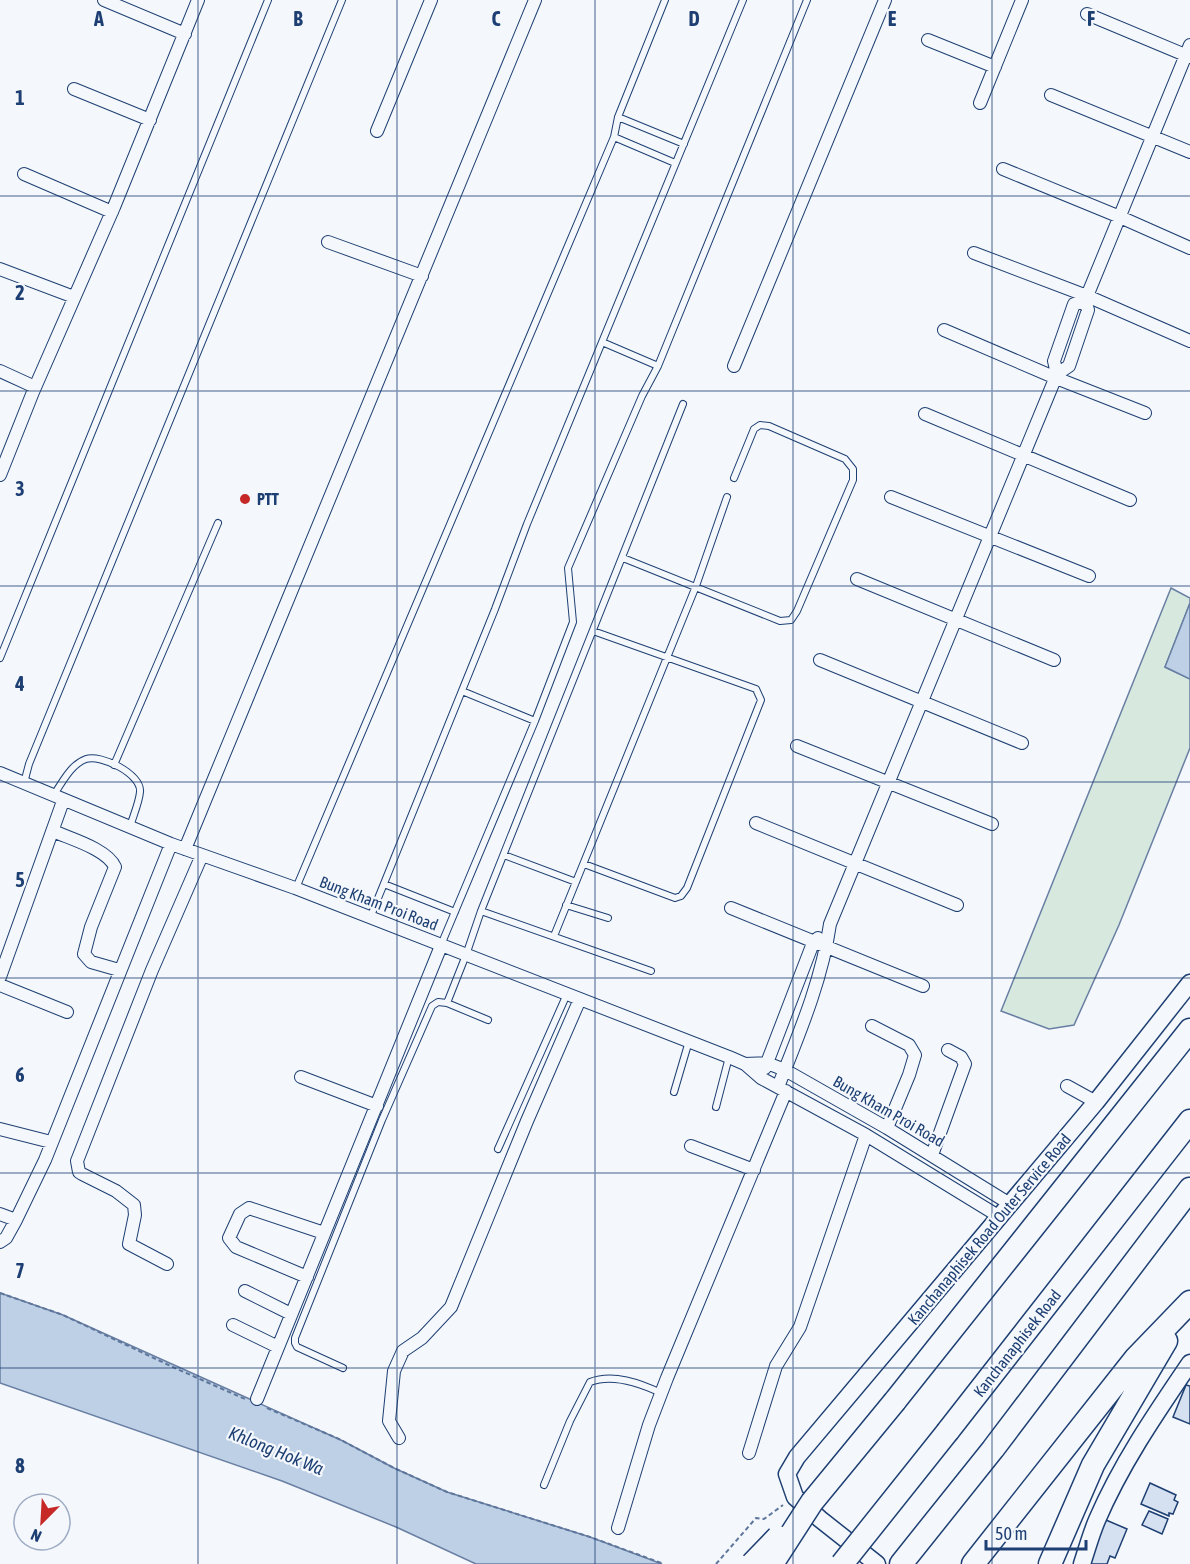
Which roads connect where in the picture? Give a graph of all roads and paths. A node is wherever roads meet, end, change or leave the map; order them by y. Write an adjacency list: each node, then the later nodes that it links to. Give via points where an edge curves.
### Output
1 (104, 0): 13 (street)
2 (198, 0): 13 (street)
3 (268, 0): 65 (lane)
4 (342, 0): 76 (lane)
5 (431, 0): 22 (street)
6 (535, 0): 36 (street)
7 (665, 0): 20 (lane)
8 (743, 0): 25 (lane)
9 (807, 0): 42 (lane)
10 (885, 0): 43 (street)
11 (1022, 0): 16 (street)
12 (1087, 14): 15 (street)
13 (185, 34): 21 (street)
14 (928, 40): 16 (street)
15 (1189, 52): 23 (street)
16 (995, 67): 19 (street)
17 (74, 89): 21 (street)
18 (1051, 95): 23 (street)
19 (980, 103)
20 (618, 117): 24 (lane); 25 (lane)
21 (150, 120): 30 (street)
22 (377, 131)
23 (1153, 136): 26 (street); 31 (street)
24 (614, 137): 27 (lane); 90 (lane)
25 (684, 144): 27 (lane)
26 (1190, 152)
27 (675, 163): 41 (lane)
28 (1003, 169): 31 (street)
29 (24, 174): 30 (street)
30 (112, 212): 37 (street)
31 (1120, 217): 33 (street); 38 (street)
32 (328, 242): 36 (street)
33 (1190, 248)
34 (974, 253): 38 (street)
35 (0, 269): 37 (street)
36 (422, 276): 83 (street)
37 (74, 297): 46 (street)
38 (1086, 298): 40 (street); 45 (street, via 1074,304 1054,360)
39 (944, 330): 45 (street)
40 (1190, 341)
41 (602, 342): 42 (lane); 68 (lane)
42 (658, 366): 70 (lane, via 568,568 573,622)
43 (734, 366)
44 (0, 371): 46 (street)
45 (1057, 376): 48 (street); 50 (street)
46 (35, 387): 51 (street)
47 (684, 404): 58 (lane)
48 (1145, 412)
49 (925, 414): 50 (street)
50 (1024, 455): 55 (street); 57 (street)
51 (0, 475)
52 (734, 478): 61 (lane, via 754,429 760,425 844,459 854,469 854,480 791,620 780,621)
53 (727, 496): 61 (lane)
54 (891, 496): 57 (street)
55 (1130, 500)
56 (218, 523): 73 (lane)
57 (990, 537): 59 (street); 62 (street)
58 (623, 558): 61 (lane); 63 (lane)
59 (1089, 576)
60 (857, 579): 62 (street)
61 (696, 586): 64 (lane)
62 (956, 621): 67 (street); 69 (street)
63 (593, 631): 64 (lane); 85 (lane)
64 (667, 656): 86 (lane); 86 (lane, via 756,689 761,700 687,888 675,898)
65 (0, 658)
66 (820, 660): 69 (street)
67 (1054, 660)
68 (462, 691): 70 (lane); 89 (lane)
69 (923, 701): 71 (street); 75 (street)
70 (535, 721): 94 (lane)
71 (1022, 743)
72 (796, 746): 75 (street)
73 (114, 765): 77 (lane, via 93,757 84,759 75,765); 80 (lane, via 136,778 141,790)
74 (0, 773): 76 (street, Bung Kham Proi Road)
75 (890, 782): 79 (street); 87 (street)
76 (24, 784): 77 (street, Bung Kham Proi Road)
77 (58, 799): 80 (street, Bung Kham Proi Road); 81 (street)
78 (756, 823): 87 (street)
79 (992, 824)
80 (130, 828): 82 (street, Bung Kham Proi Road)
81 (53, 831): 104 (street, via 98,851 114,864 84,954 91,962); 106 (street)
82 (171, 844): 83 (street, Bung Kham Proi Road); 104 (street)
83 (185, 849): 84 (street, Bung Kham Proi Road)
84 (202, 855): 90 (street, Bung Kham Proi Road); 148 (street, via 77,1161 79,1172 135,1205 129,1244)
85 (504, 855): 88 (lane); 95 (lane)
86 (584, 864): 88 (lane)
87 (856, 864): 92 (street); 98 (street)
88 (576, 882): 91 (lane)
89 (384, 884): 94 (lane); 96 (lane)
90 (295, 888): 96 (street, Bung Kham Proi Road)
91 (567, 905): 97 (lane); 99 (lane)
92 (957, 905)
93 (731, 908): 100 (street)
94 (455, 912): 101 (lane)
95 (481, 912): 99 (lane); 103 (lane)
96 (370, 918): 101 (street, Bung Kham Proi Road)
97 (608, 918)
98 (830, 924): 100 (street); 102 (street)
99 (554, 936): 105 (lane)
100 (813, 943): 102 (street); 113 (street)
101 (441, 946): 103 (street, Bung Kham Proi Road); 131 (street)
102 (826, 948): 109 (street); 115 (street)
103 (466, 955): 110 (street, Bung Kham Proi Road); 112 (lane)
104 (119, 970): 137 (street)
105 (651, 972)
106 (0, 977)
107 (1190, 983): 130 (main road, Kanchanaphisek Road Outer Service Road)
108 (0, 985): 114 (street)
109 (923, 986)
110 (567, 994): 111 (street, Bung Kham Proi Road); 139 (lane)
111 (580, 999): 119 (street, Bung Kham Proi Road); 160 (street, via 451,1307 403,1352 394,1371 388,1421)
112 (447, 1003): 116 (lane); 157 (lane, via 432,1006 295,1338 297,1347)
113 (788, 1011): 115 (street); 122 (street)
114 (67, 1012)
115 (805, 1017): 124 (street)
116 (488, 1020)
117 (872, 1026): 134 (street, via 909,1045 915,1054)
118 (1190, 1030): 163 (highway, bridge, via 896,1401)
119 (689, 1041): 121 (street, Bung Kham Proi Road); 129 (lane)
120 (948, 1050): 140 (street, via 961,1056 964,1064)
121 (729, 1057): 123 (street, Bung Kham Proi Road); 132 (lane)
122 (767, 1063): 123 (street, Bung Kham Proi Road); 124 (street, Bung Kham Proi Road); 126 (street)
123 (745, 1064): 126 (street, Bung Kham Proi Road)
124 (784, 1070): 128 (street); 134 (street, Bung Kham Proi Road)
125 (302, 1077): 131 (street)
126 (761, 1078): 128 (street, Bung Kham Proi Road)
127 (1067, 1086): 130 (street)
128 (782, 1089): 136 (street, Bung Kham Proi Road); 141 (street)
129 (674, 1092)
130 (1096, 1102): 143 (main road, Kanchanaphisek Road Outer Service Road)
131 (377, 1106): 146 (street)
132 (716, 1107)
133 (1190, 1121): 169 (highway, Kanchanaphisek Road, bridge)
134 (887, 1128): 140 (street, Bung Kham Proi Road)
135 (0, 1129): 137 (street)
136 (866, 1135): 143 (street, Bung Kham Proi Road); 161 (street, via 800,1327 776,1366)
137 (51, 1142): 145 (street)
138 (691, 1146): 141 (street)
139 (498, 1149)
140 (932, 1155): 143 (street, Bung Kham Proi Road)
141 (754, 1170): 158 (street)
142 (1190, 1189): 171 (highway)
143 (1005, 1210): 163 (main road, Kanchanaphisek Road Outer Service Road, via 797,1457 787,1474)
144 (0, 1214): 145 (street)
145 (16, 1220): 147 (street)
146 (324, 1233): 149 (street); 149 (street, via 249,1208 240,1214 229,1238 236,1247)
147 (0, 1242)
148 (167, 1264)
149 (307, 1277): 153 (street)
150 (245, 1292): 153 (street)
151 (0, 1293): 159 (path, via 63,1315)
152 (1189, 1303): 172 (highway, via 1136,1359); 173 (highway, via 1104,1444)
153 (291, 1314): 155 (street)
154 (233, 1325): 155 (street)
155 (278, 1347): 159 (street)
156 (1190, 1363): 174 (main road, via 1109,1494)
157 (343, 1368)
158 (662, 1393): 162 (lane, via 623,1380 601,1377 590,1382); 164 (street)
159 (258, 1402): 165 (path, via 447,1492)
160 (399, 1438)
161 (749, 1453)
162 (544, 1485)
163 (804, 1499): 166 (path, via 764,1519 756,1518); 167 (highway, bridge); 168 (highway, bridge); 170 (main road, via 820,1519)
164 (618, 1528)
165 (664, 1564)
166 (716, 1564)
167 (752, 1564)
168 (772, 1564)
169 (842, 1564)
170 (877, 1564)
171 (902, 1564)
172 (974, 1564)
173 (1050, 1564)
174 (1082, 1564)

